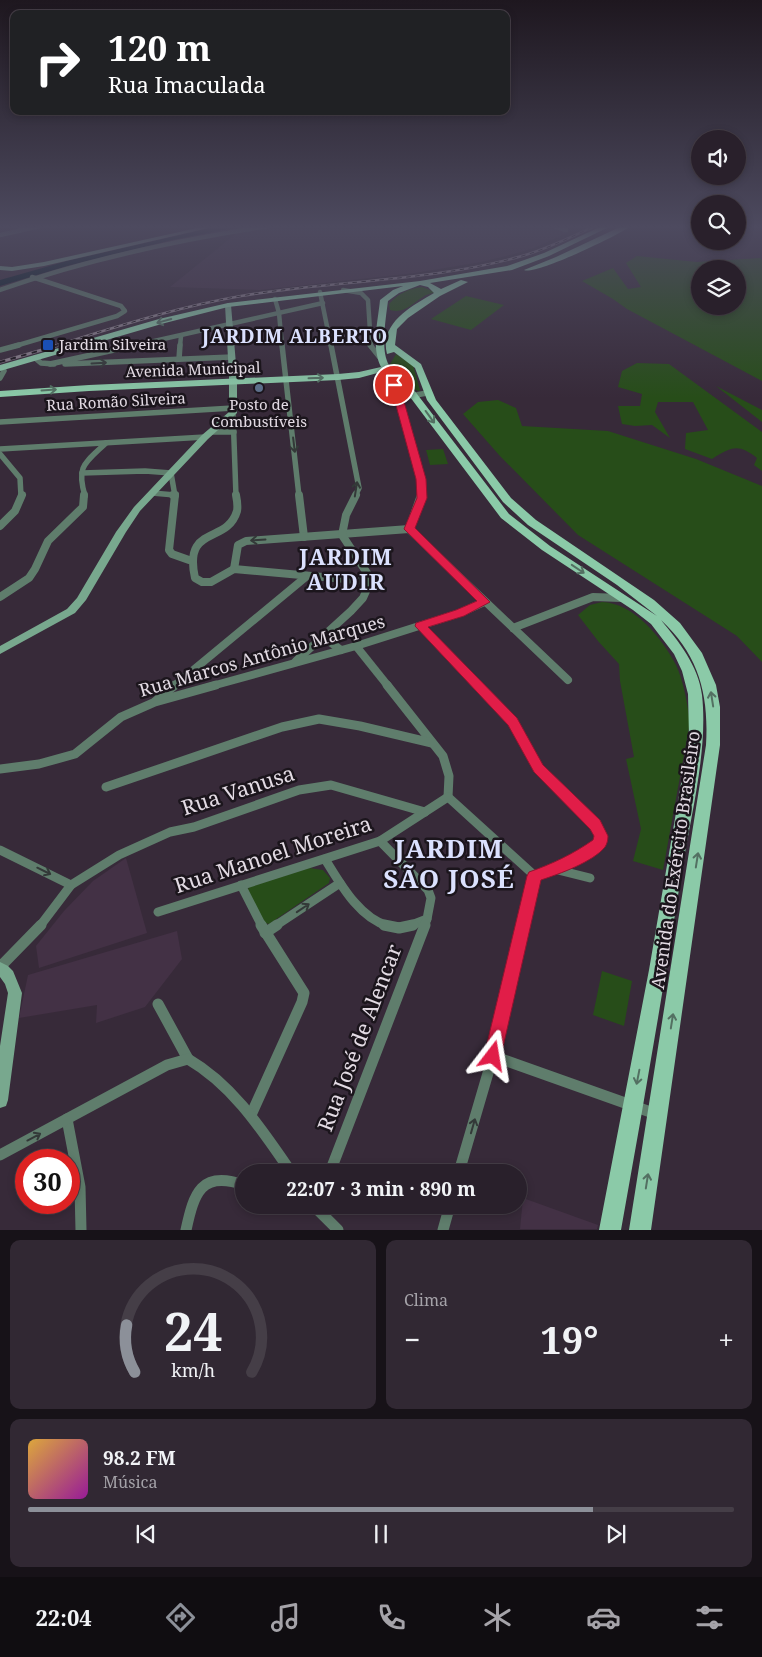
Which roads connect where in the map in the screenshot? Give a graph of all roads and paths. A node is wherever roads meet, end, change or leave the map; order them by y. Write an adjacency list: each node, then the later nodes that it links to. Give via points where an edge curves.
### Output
1 (16, 283): 7 (street)
2 (52, 283): 24 (street, via 121,306 125,311 118,316)
3 (403, 283): 8 (main road)
4 (414, 283): 13 (main road)
5 (421, 283): 10 (main road, via 438,290)
6 (459, 283): 10 (main road)
7 (0, 290)
8 (343, 290): 9 (main road); 12 (street, via 358,291)
9 (320, 292): 11 (main road); 14 (street)
10 (438, 294): 17 (main road)
11 (275, 299): 15 (main road); 18 (street)
12 (369, 300): 13 (street); 20 (street)
13 (384, 300): 16 (main road)
14 (323, 303): 18 (street); 31 (street)
15 (228, 305): 19 (main road); 26 (main road, one-way to 26)
16 (382, 310): 17 (main road, via 394,313); 21 (main road)
17 (413, 311): 23 (main road, via 395,326 390,338)
18 (279, 314): 19 (street); 33 (street)
19 (230, 325): 22 (street); 25 (main road)
20 (368, 329): 21 (street); 29 (street, via 371,347)
21 (381, 330): 29 (main road)
22 (181, 336): 27 (street); 28 (street)
23 (391, 346): 29 (main road); 37 (main road, Avenida do Exército Brasileiro, via 418,366)
24 (0, 350)
25 (232, 357): 27 (street); 35 (main road)
26 (35, 358): 28 (street, via 40,363); 30 (main road)
27 (179, 359): 28 (street, one-way to 27)
28 (67, 362)
29 (384, 364): 31 (main road, Avenida Municipal, via 359,375); 34 (main road, Avenida do Exército Brasileiro)
30 (2, 370): 32 (street)
31 (338, 377): 33 (main road, Avenida Municipal, one-way to 31); 52 (street, one-way to 31, via 346,515 358,488)
32 (0, 378)
33 (285, 379): 35 (main road, Avenida Municipal); 53 (street, one-way to 53)
34 (401, 379): 37 (main road, Avenida do Exército Brasileiro); 38 (street, via 394,388)
35 (232, 382): 36 (main road, Avenida Municipal, one-way to 35); 39 (main road)
36 (0, 394)
37 (420, 394): 38 (street); 58 (main road, Avenida do Exército Brasileiro, one-way to 58, via 482,488 505,516); 62 (main road, Avenida do Exército Brasileiro, via 524,517)
38 (398, 398): 51 (street, via 421,479 422,498)
39 (233, 410): 40 (street, Rua Romão Silveira); 41 (street); 42 (main road)
40 (0, 422)
41 (234, 432): 42 (street); 54 (street, via 238,504 235,516 198,543)
42 (208, 434): 43 (street); 47 (main road)
43 (106, 443): 44 (street); 46 (street, via 89,460)
44 (0, 449)
45 (0, 454): 50 (street, via 20,478 22,488 18,507)
46 (82, 473): 47 (street); 59 (street, via 80,479 85,502 82,509 47,543 36,570 29,578)
47 (171, 473): 48 (main road); 49 (street)
48 (152, 493): 49 (street); 68 (main road, via 125,526 81,600 71,611)
49 (175, 496): 54 (street, via 169,550 179,558)
50 (0, 526)
51 (410, 529): 52 (street); 60 (street)
52 (342, 535): 53 (street); 57 (street, via 367,573)
53 (304, 537): 55 (street, one-way to 55, via 241,542)
54 (190, 560): 55 (street, via 195,578 202,582 211,582)
55 (234, 569): 56 (street)
56 (307, 576): 57 (street); 71 (street)
57 (368, 581): 65 (street, via 363,598)
58 (596, 590): 61 (main road, Avenida do Exército Brasileiro); 64 (street)
59 (0, 597)
60 (484, 602): 63 (street, Rua Marcos Antônio Marques); 64 (street)
61 (637, 607): 62 (main road); 94 (main road, Avenida do Exército Brasileiro, one-way to 94, via 655,621 680,652 689,671 697,716 658,970)
62 (657, 609): 95 (main road, Avenida do Exército Brasileiro, one-way to 62, via 710,772 714,722 709,685 702,666 676,628)
63 (420, 626): 66 (street, Rua Marcos Antônio Marques); 80 (street, via 512,722 539,768 599,830 600,843)
64 (513, 628): 70 (street)
65 (323, 637): 67 (street); 69 (street)
66 (356, 646): 67 (street, Rua Marcos Antônio Marques); 72 (street)
67 (341, 650): 69 (street, Rua Marcos Antônio Marques)
68 (0, 651)
69 (295, 663): 71 (street, Rua Marcos Antônio Marques)
70 (568, 680)
71 (155, 702): 73 (street, Rua Marcos Antônio Marques, via 121,717 75,754 39,764)
72 (432, 743): 74 (street, via 318,720 282,727); 75 (street, via 449,767)
73 (0, 768)
74 (106, 788)
75 (448, 797): 76 (street, Rua Manoel Moreira); 81 (street)
76 (425, 812): 77 (street, Rua Manoel Moreira); 84 (street, Rua Vanusa, via 331,785 316,786 170,832 119,855)
77 (380, 841): 79 (street, Rua Manoel Moreira); 87 (street, Rua José de Alencar, via 428,890 431,898)
78 (0, 850): 84 (street, one-way to 84)
79 (324, 859): 83 (street); 85 (street, Rua Manoel Moreira)
80 (554, 869): 81 (street); 82 (street)
81 (535, 876): 91 (street)
82 (590, 878)
83 (340, 883): 87 (street, via 381,924 408,928); 88 (street, one-way to 83)
84 (71, 885): 89 (street, via 40,926)
85 (241, 885): 86 (street, Rua Manoel Moreira); 88 (street)
86 (158, 912)
87 (427, 919): 100 (street, Rua José de Alencar)
88 (265, 933): 96 (street, via 304,993)
89 (0, 968): 93 (main road, via 15,993)
90 (158, 1004): 92 (street)
91 (493, 1056): 94 (street); 101 (street, one-way to 91)
92 (188, 1059): 96 (street, via 205,1069); 97 (street, via 167,1065)
93 (0, 1100)
94 (632, 1104): 95 (street); 109 (main road, Avenida do Exército Brasileiro)
95 (657, 1114): 110 (main road, Avenida do Exército Brasileiro, one-way to 95)
96 (251, 1115): 99 (street)
97 (67, 1119): 98 (street, one-way to 97); 105 (street, via 80,1187)
98 (0, 1155)
99 (285, 1164)
100 (333, 1164)
101 (461, 1164)
102 (235, 1182): 106 (street, via 216,1178 204,1186 194,1199)
103 (323, 1214): 107 (street)
104 (447, 1214): 108 (street)
105 (82, 1230)
106 (186, 1230)
107 (338, 1230)
108 (443, 1230)
109 (610, 1230)
110 (640, 1230)

